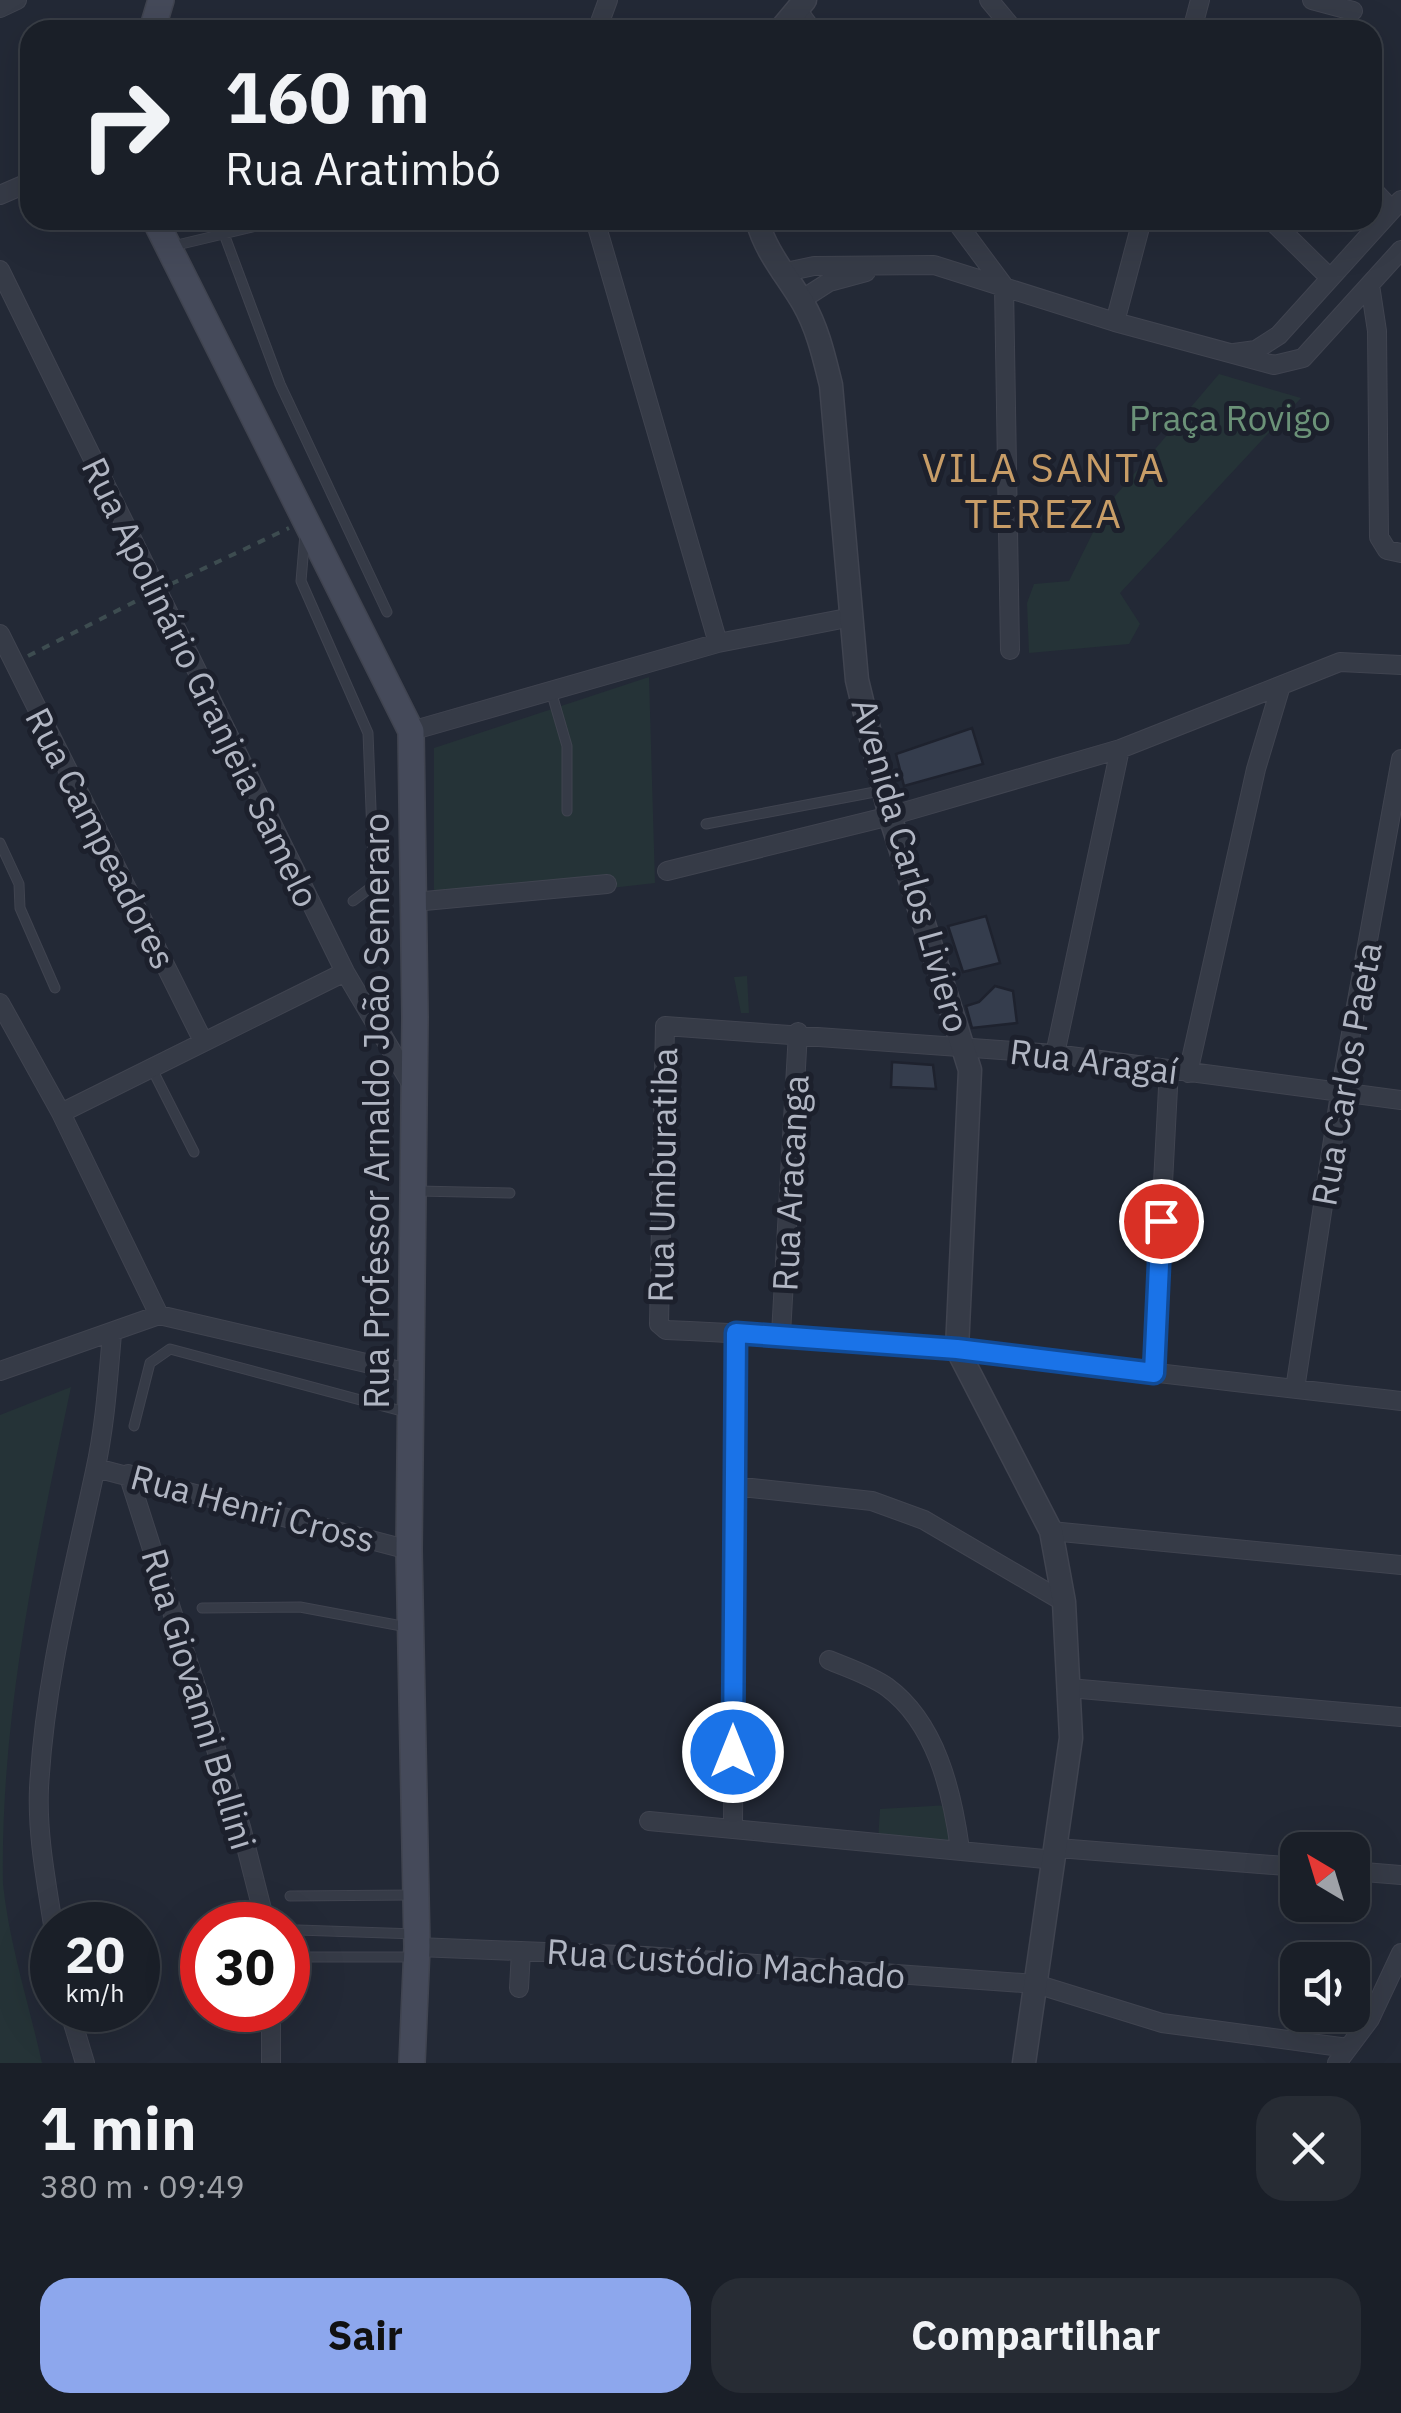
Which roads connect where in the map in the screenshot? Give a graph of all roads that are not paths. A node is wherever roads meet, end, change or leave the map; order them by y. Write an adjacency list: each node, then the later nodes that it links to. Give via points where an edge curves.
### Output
1 (17, 0): 4 (street)
2 (990, 0): 6 (street)
3 (1312, 0): 5 (street)
4 (0, 8)
5 (1352, 14)
6 (1006, 20)
7 (160, 230): 16 (main road, Rua Professor Arnaldo João Semeraro)
8 (240, 230): 15 (lane)
9 (597, 230): 32 (street)
10 (759, 230): 20 (street, Avenida Carlos Liviero)
11 (962, 230): 23 (street)
12 (1139, 230): 25 (street)
13 (1281, 230): 21 (street)
14 (1372, 230): 21 (street)
15 (224, 234): 16 (lane); 29 (lane, via 280,384)
16 (169, 247): 27 (main road, Rua Professor Arnaldo João Semeraro)
17 (1401, 250): 22 (street)
18 (875, 267): 20 (street); 23 (street, via 934,265); 24 (street, via 829,282)
19 (0, 270): 49 (street, Rua Apolinário Granjeia Samelo)
20 (781, 273): 24 (street, Avenida Carlos Liviero)
21 (1329, 277): 26 (street, via 1279,336 1256,350)
22 (1370, 285): 26 (street, via 1303,358 1274,365); 28 (street, via 1377,331 1379,537 1386,550)
23 (1004, 286): 25 (street); 33 (street)
24 (802, 300): 30 (street, Avenida Carlos Liviero, via 831,385)
25 (1115, 322): 26 (street)
26 (1234, 352)
27 (306, 519): 37 (main road, Rua Professor Arnaldo João Semeraro); 47 (lane, via 301,581 368,732 374,884)
28 (1401, 553)
29 (387, 612)
30 (852, 616): 32 (street); 40 (street, Avenida Carlos Liviero, via 856,680)
31 (0, 634): 54 (street, Rua Campeadores)
32 (718, 644): 36 (street)
33 (1010, 650)
34 (1401, 665): 35 (street, via 1340,662)
35 (1280, 689): 38 (street); 58 (street)
36 (551, 691): 37 (street); 41 (lane, via 567,746)
37 (411, 730): 48 (main road, Rua Professor Arnaldo João Semeraro)
38 (1120, 749): 42 (street); 56 (street)
39 (1401, 759): 60 (street, Rua Carlos Paeta)
40 (884, 790): 42 (street, Avenida Carlos Liviero); 43 (lane)
41 (567, 811)
42 (890, 816): 45 (street); 55 (street, Avenida Carlos Liviero)
43 (706, 824)
44 (0, 844): 50 (lane)
45 (667, 871)
46 (607, 884): 48 (street)
47 (353, 901)
48 (414, 902): 59 (main road, Rua Professor Arnaldo João Semeraro)
49 (345, 972): 54 (street); 59 (street, Rua Apolinário Granjeia Samelo)
50 (55, 988)
51 (0, 1003): 62 (street)
52 (665, 1026): 53 (street, Rua Aragaí); 67 (street, Rua Umburatiba, via 658,1324 666,1330)
53 (798, 1032): 55 (street, Rua Aragaí); 69 (street, Rua Aracanga)
54 (202, 1041): 57 (street)
55 (964, 1046): 56 (street, Rua Aragaí); 70 (street, Avenida Carlos Liviero, via 970,1070)
56 (1054, 1054): 58 (street, Rua Aragaí)
57 (151, 1067): 62 (street); 63 (lane)
58 (1178, 1071): 60 (street, Rua Aragaí); 72 (street)
59 (413, 1088): 64 (main road, Rua Professor Arnaldo João Semeraro)
60 (1340, 1094): 61 (street, Rua Aragaí); 74 (street, Rua Carlos Paeta)
61 (1401, 1100)
62 (62, 1113): 66 (street)
63 (194, 1152)
64 (412, 1191): 65 (lane); 73 (main road, Rua Professor Arnaldo João Semeraro)
65 (510, 1192)
66 (159, 1316): 68 (street); 73 (street)
67 (736, 1333): 69 (street); 80 (street)
68 (112, 1334): 71 (street); 78 (street)
69 (782, 1334): 70 (street)
70 (957, 1349): 72 (street); 81 (street)
71 (0, 1371)
72 (1154, 1373): 74 (street)
73 (409, 1374): 76 (main road, Rua Professor Arnaldo João Semeraro)
74 (1294, 1390): 75 (street)
75 (1401, 1401)
76 (410, 1413): 77 (lane, via 170,1349 150,1363); 82 (main road, Rua Professor Arnaldo João Semeraro)
77 (134, 1426)
78 (96, 1468): 79 (street, Rua Henri Cross); 99 (street, via 48,1686 39,1791)
79 (128, 1474): 82 (street, Rua Henri Cross); 100 (street, Rua Giovanni Bellini)
80 (732, 1486): 84 (street, via 872,1501 924,1520); 91 (street)
81 (1051, 1531): 83 (street); 84 (street)
82 (409, 1550): 86 (main road, Rua Professor Arnaldo João Semeraro)
83 (1401, 1565)
84 (1064, 1602): 88 (street)
85 (202, 1608): 86 (lane, via 300,1606)
86 (411, 1628): 97 (main road, Rua Professor Arnaldo João Semeraro)
87 (829, 1660): 92 (street, via 884,1685 919,1718)
88 (1069, 1688): 89 (street); 93 (street, via 1071,1738)
89 (1401, 1718)
90 (650, 1820): 91 (street)
91 (734, 1828): 92 (street)
92 (960, 1849): 93 (street)
93 (1057, 1854): 94 (street); 106 (street)
94 (1280, 1866)
95 (1370, 1873): 96 (street)
96 (1401, 1875)
97 (416, 1894): 98 (lane); 102 (main road, Rua Professor Arnaldo João Semeraro)
98 (290, 1896)
99 (49, 1902)
100 (260, 1902)
101 (310, 1932): 102 (lane)
102 (417, 1946): 103 (street, Rua Custódio Machado); 105 (lane); 113 (main road, Rua Professor Arnaldo João Semeraro)
103 (521, 1951): 106 (street, Rua Custódio Machado); 107 (street)
104 (1401, 1953): 110 (street, via 1370,2018)
105 (310, 1955)
106 (1036, 1984): 110 (street, Rua Custódio Machado, via 1162,2023); 114 (street)
107 (519, 1988)
108 (76, 2032): 111 (street)
109 (271, 2032): 112 (street)
110 (1342, 2056)
111 (85, 2063)
112 (270, 2063)
113 (412, 2063)
114 (1024, 2063)

